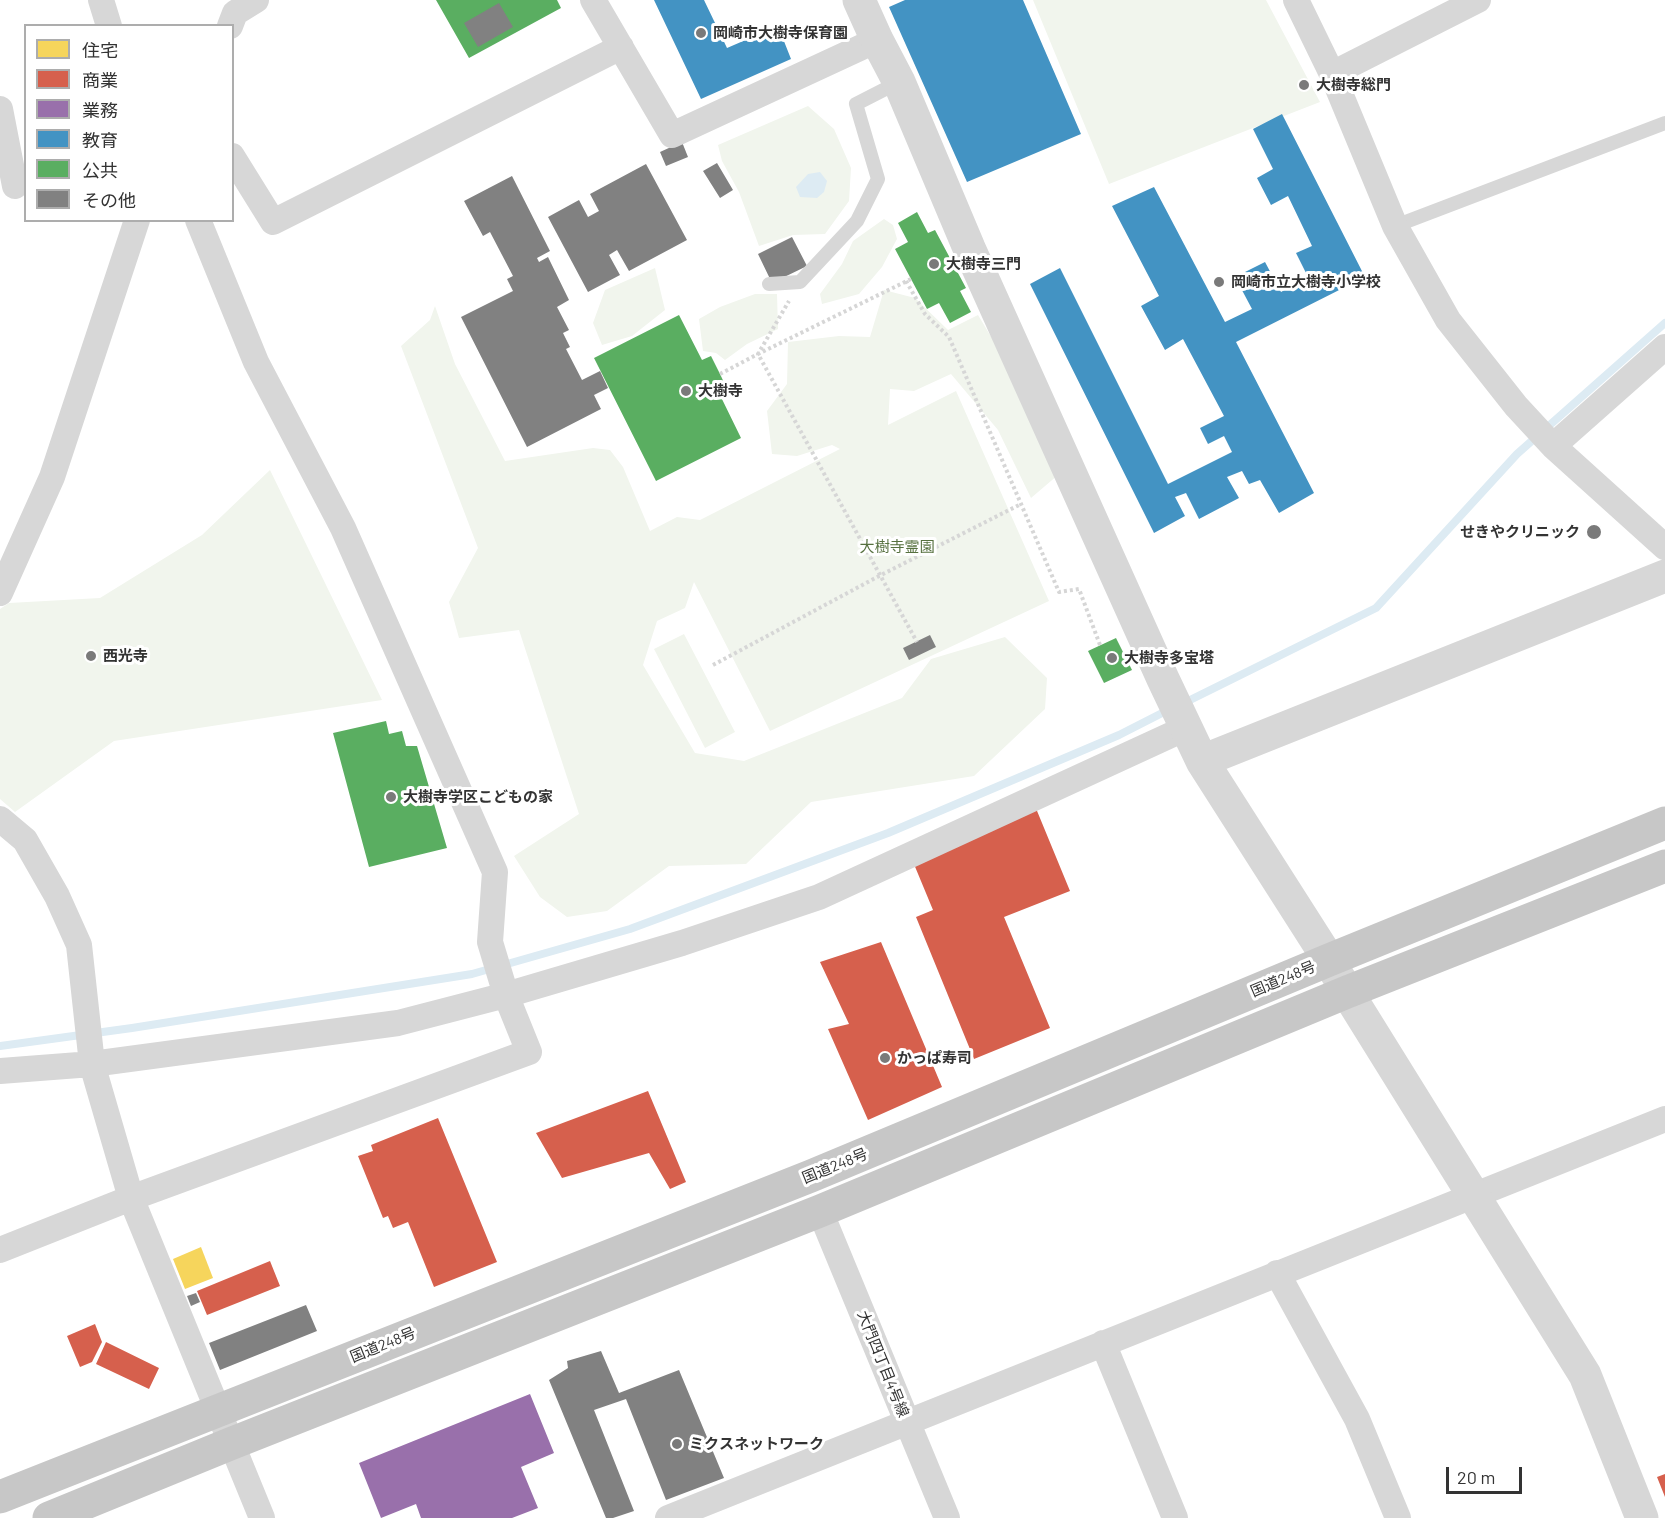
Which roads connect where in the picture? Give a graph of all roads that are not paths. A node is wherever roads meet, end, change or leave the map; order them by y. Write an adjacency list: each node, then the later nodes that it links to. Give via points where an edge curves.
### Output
1 (101, 0): 7 (street)
2 (256, 0): 8 (street, via 235,13)
3 (593, 0): 10 (street)
4 (859, 0): 9 (street)
5 (1296, 0): 11 (street)
6 (1478, 0): 11 (street)
7 (108, 24)
8 (231, 24)
9 (877, 40): 10 (street, via 672,135); 12 (street)
10 (621, 47): 15 (street, via 273,222)
11 (1332, 74): 19 (street)
12 (899, 82): 20 (lane, via 856,104 878,179 857,221 801,282); 26 (street, via 969,248)
13 (0, 109): 16 (street)
14 (1665, 123): 19 (lane)
15 (234, 159)
16 (14, 186)
17 (136, 222): 25 (street, via 52,477)
18 (199, 222): 33 (street, via 256,362 343,528 495,872 490,942)
19 (1395, 226): 22 (street, via 1448,320)
20 (769, 285)
21 (1665, 347): 22 (street)
22 (1553, 446): 23 (street)
23 (1665, 546)
24 (1665, 576): 27 (street)
25 (0, 593)
26 (1186, 728): 27 (street); 33 (street, via 819,897)
27 (1202, 761): 31 (street)
28 (0, 819): 34 (street, via 25,840 79,945)
29 (1665, 823): 31 (highway, 国道248号)
30 (1665, 866): 32 (highway)
31 (1329, 960): 32 (street); 43 (highway, 国道248号, via 811,1176)
32 (1347, 992): 37 (street); 39 (highway)
33 (506, 995): 34 (street, via 398,1023); 38 (street, via 529,1052)
34 (93, 1064): 35 (street); 38 (street)
35 (0, 1071)
36 (1665, 1119): 37 (street)
37 (1474, 1195): 41 (street); 54 (street, via 1585,1375)
38 (131, 1198): 40 (street); 43 (street)
39 (820, 1211): 44 (street, 大門四丁目4号線); 45 (highway)
40 (0, 1250)
41 (1277, 1273): 42 (street); 53 (street, via 1358,1419)
42 (1103, 1342): 44 (street); 52 (street)
43 (216, 1410): 45 (street); 46 (highway, 国道248号)
44 (907, 1422): 47 (street); 51 (street, 大門四丁目4号線)
45 (230, 1444): 48 (highway); 49 (street)
46 (0, 1497)
47 (716, 1509): 50 (street)
48 (49, 1518)
49 (262, 1518)
50 (668, 1518)
51 (947, 1518)
52 (1175, 1518)
53 (1398, 1518)
54 (1642, 1518)

